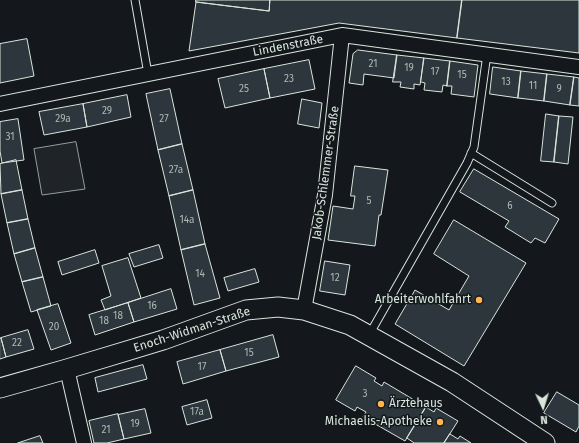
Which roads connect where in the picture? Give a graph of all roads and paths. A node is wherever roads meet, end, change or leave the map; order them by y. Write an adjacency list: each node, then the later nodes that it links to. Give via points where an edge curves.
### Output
1 (135, 0): 5 (lane)
2 (342, 35): 3 (street, Lindenstraße); 5 (street, Lindenstraße); 9 (street, Jakob-Schlemmer-Straße, via 325,195)
3 (487, 54): 4 (street, Lindenstraße); 7 (lane, via 474,147)
4 (579, 67)
5 (148, 74): 6 (street, Lindenstraße)
6 (0, 104)
7 (471, 153): 8 (lane); 10 (lane)
8 (552, 204)
9 (304, 310): 10 (street, Enoch-Widman-Straße, via 350,324); 11 (street, Enoch-Widman-Straße, via 278,307 246,310 163,340)
10 (369, 335): 14 (street, Enoch-Widman-Straße, via 452,382)
11 (67, 369): 12 (street, Enoch-Widman-Straße); 13 (street)
12 (0, 388)
13 (84, 443)
14 (545, 443)

